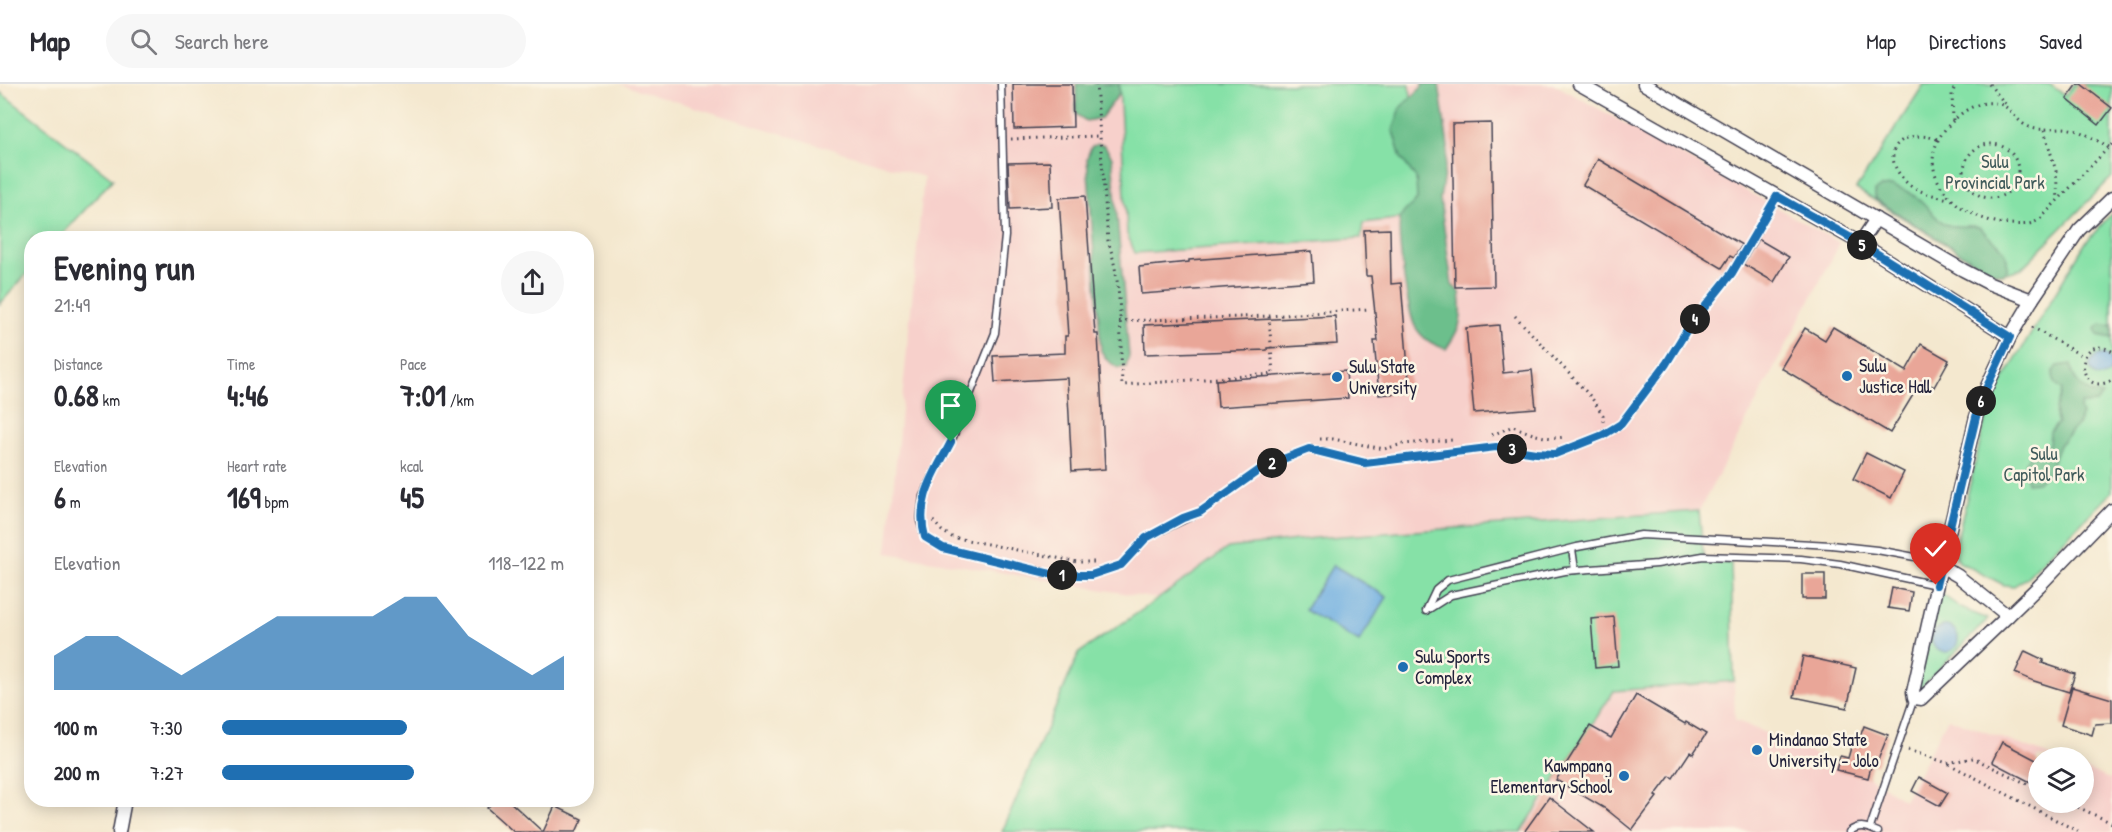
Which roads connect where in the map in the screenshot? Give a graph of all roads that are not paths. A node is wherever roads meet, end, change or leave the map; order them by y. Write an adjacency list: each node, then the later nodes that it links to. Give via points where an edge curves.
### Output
1 (1001, 84): 4 (lane, via 1005,236 995,333 951,442 923,496 920,521 925,537 943,548 1055,575 1091,575 1121,565 1146,538 1200,512 1265,466 1309,449 1365,463 1496,447 1555,454 1603,435 1621,424 1666,364 1688,328 1732,273)
2 (1580, 84): 4 (street)
3 (1644, 84): 6 (street)
4 (1777, 196): 7 (street)
5 (2112, 198): 8 (street, via 2079,230)
6 (1876, 219): 7 (street); 8 (street, via 1990,284)
7 (1860, 243): 9 (street)
8 (2032, 300): 9 (street)
9 (2010, 337): 12 (street, via 1976,417)
10 (2112, 510): 15 (street)
11 (1572, 549): 12 (lane, via 1641,535 1831,545); 13 (lane); 13 (lane, via 1448,580 1436,590 1426,611 1450,595)
12 (1941, 564): 14 (street); 15 (street)
13 (1575, 570): 14 (lane, via 1703,556 1801,559)
14 (1936, 585): 16 (street)
15 (2008, 616): 16 (street, via 1921,699)
16 (1914, 698): 18 (lane)
17 (124, 807): 19 (street)
18 (1870, 828): 20 (lane); 21 (lane)
19 (119, 832)
20 (1849, 832)
21 (1878, 832)

